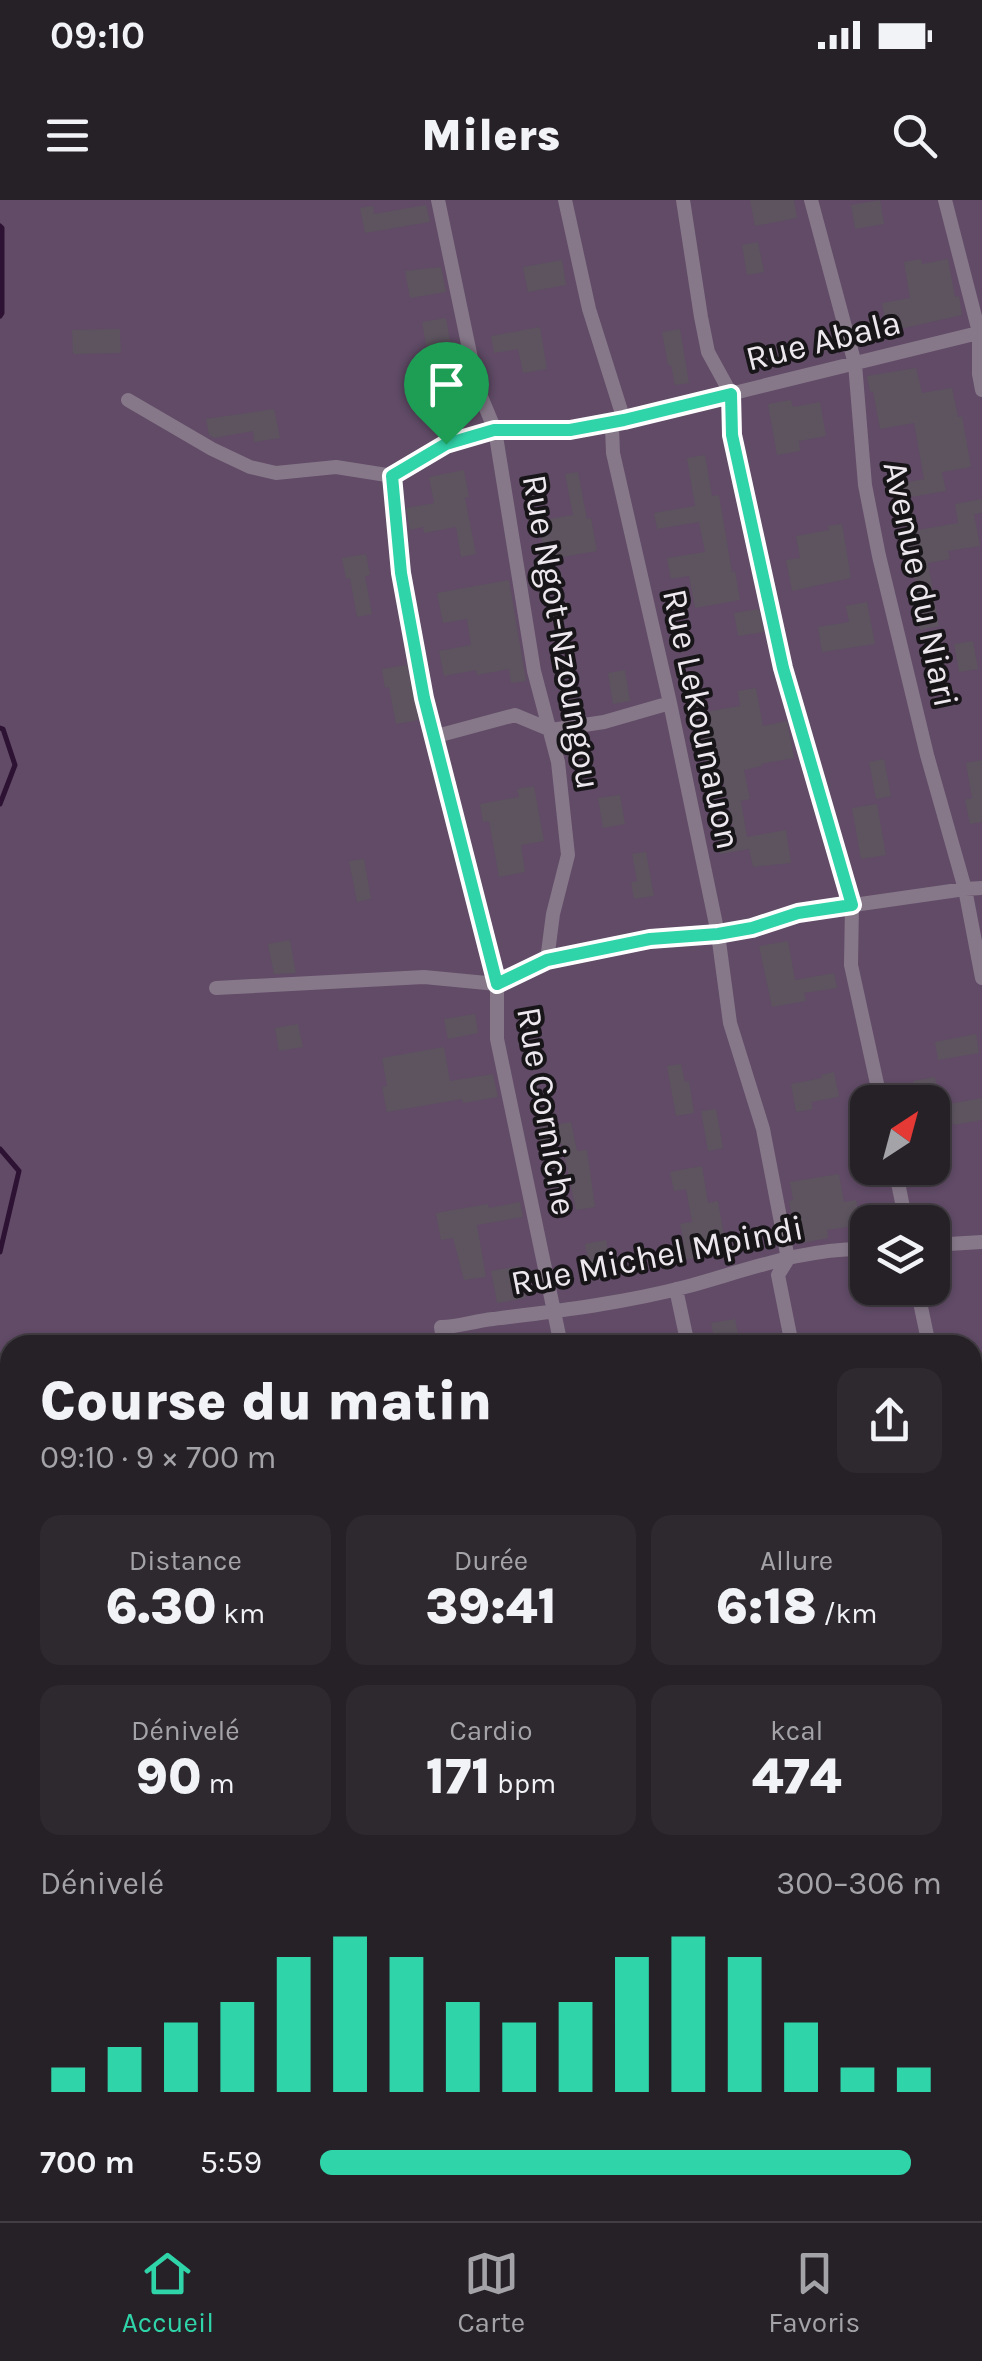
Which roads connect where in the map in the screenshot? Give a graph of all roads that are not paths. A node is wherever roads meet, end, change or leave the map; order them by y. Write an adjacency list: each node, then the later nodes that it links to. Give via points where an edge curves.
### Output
1 (438, 200): 12 (street, Rue Ngot-Nzoungou, via 476,388)
2 (565, 200): 11 (street, Rue Lekounauon)
3 (683, 200): 9 (street, via 708,352)
4 (811, 200): 7 (street, Avenue du Niari)
5 (945, 200): 6 (street)
6 (980, 332): 7 (street, Rue Abala); 8 (street)
7 (855, 364): 9 (street, Rue Abala); 18 (street, Avenue du Niari, via 865,485 879,556)
8 (982, 390)
9 (731, 394): 11 (street, Rue Abala); 19 (street, via 732,435 783,668)
10 (128, 400): 13 (street, via 250,467 276,473 336,467)
11 (624, 420): 12 (street, Rue Abala, via 570,430); 14 (street, Rue Lekounauon, via 612,428 613,452)
12 (494, 430): 13 (street, Rue Abala, via 446,444); 15 (street, Rue Ngot-Nzoungou, via 534,671)
13 (392, 476): 16 (street, Rue Corniche, via 401,573)
14 (670, 704): 15 (street); 20 (street, Rue Lekounauon)
15 (551, 730): 16 (street, via 514,715); 21 (street, Rue Ngot-Nzoungou, via 568,855)
16 (433, 738): 23 (street, Rue Corniche)
17 (982, 888): 18 (street)
18 (965, 889): 19 (street); 22 (street, Avenue du Niari)
19 (852, 905): 20 (street); 25 (street, via 851,966)
20 (718, 934): 21 (street, via 650,939); 29 (street, Rue Lekounauon, via 730,1023 762,1129)
21 (547, 960): 23 (street)
22 (982, 978)
23 (497, 984): 24 (street, via 424,977); 32 (street, Rue Corniche, via 497,1040)
24 (216, 988)
25 (877, 1085)
26 (982, 1242): 27 (street)
27 (950, 1244)
28 (850, 1248): 29 (street, Rue Michel Mpindi)
29 (788, 1259): 30 (street, Rue Michel Mpindi); 36 (street, Rue Lekounauon, via 778,1275)
30 (676, 1289): 32 (street, Rue Michel Mpindi); 35 (street)
31 (920, 1305): 37 (street)
32 (555, 1311): 33 (street, Rue Michel Mpindi, via 441,1327); 34 (street, Rue Corniche)
33 (442, 1335)
34 (559, 1335)
35 (686, 1335)
36 (790, 1335)
37 (926, 1335)

